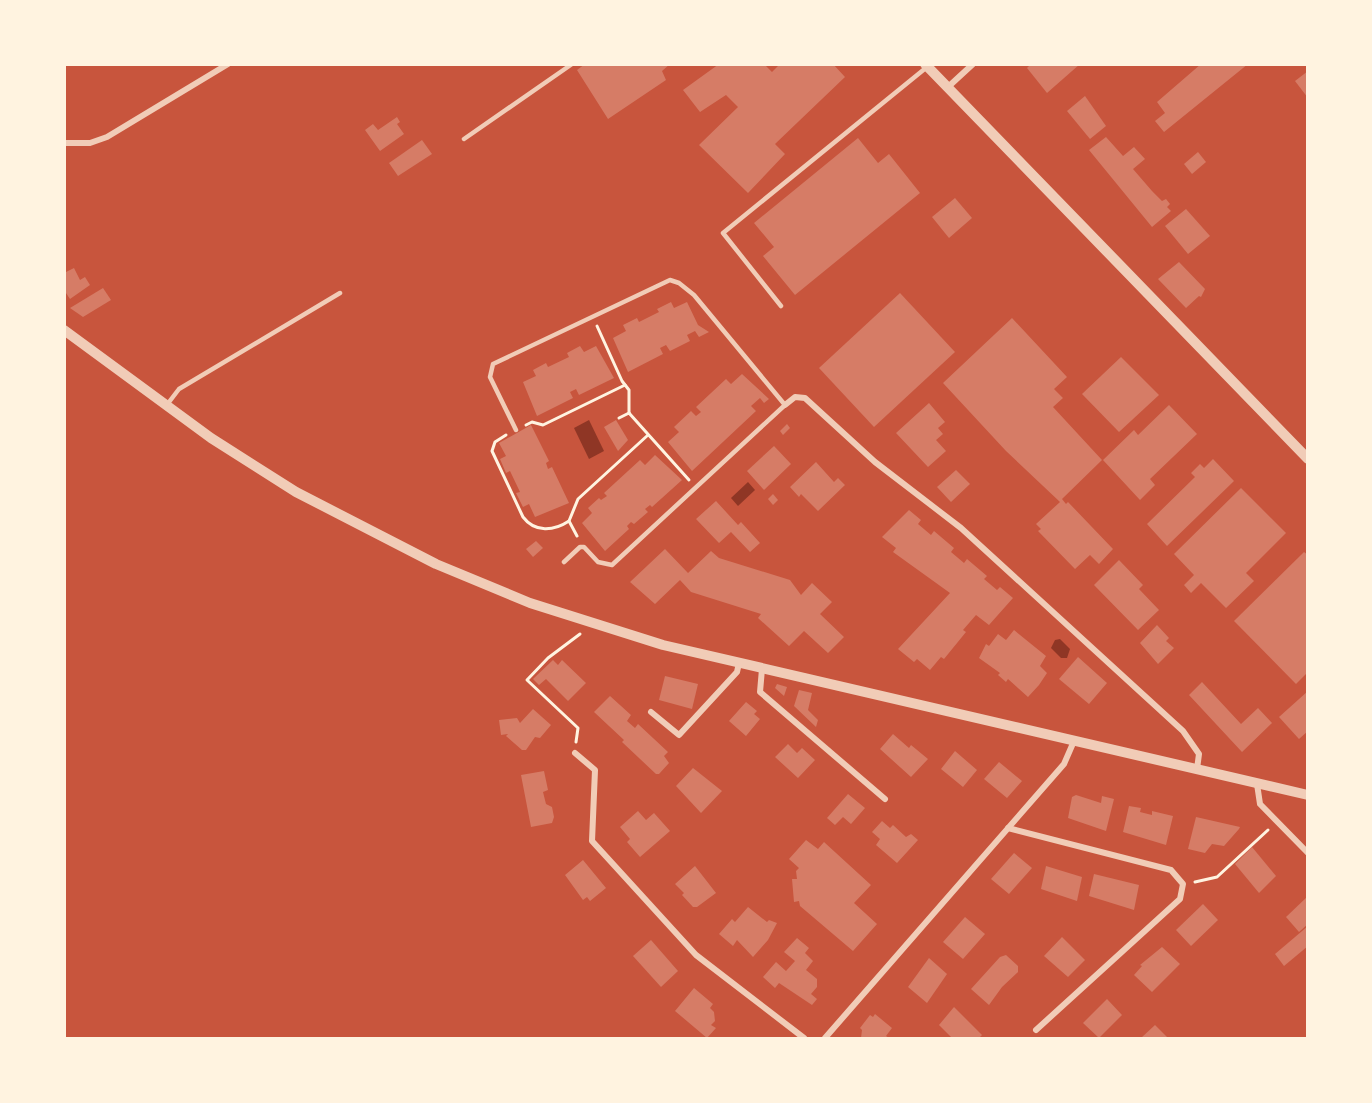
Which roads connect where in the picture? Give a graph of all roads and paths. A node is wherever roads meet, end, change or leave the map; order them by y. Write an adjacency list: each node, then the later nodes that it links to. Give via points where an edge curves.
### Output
1 (228, 64): 7 (street, via 107,137 90,143)
2 (572, 64): 6 (lane)
3 (973, 64): 5 (street)
4 (926, 66): 5 (street); 9 (lane, via 723,233)
5 (948, 87): 19 (street)
6 (464, 139)
7 (64, 143)
8 (340, 293): 14 (lane, via 179,389)
9 (781, 306)
10 (592, 315): 12 (path); 13 (lane, via 664,281 680,283); 17 (lane, via 490,368 490,377)
11 (64, 330): 14 (street)
12 (625, 386): 15 (path, via 629,390); 17 (path, via 543,425 532,422)
13 (785, 405): 20 (lane); 30 (street, via 795,397 805,398 875,462 961,528 1183,731 1199,754)
14 (166, 406): 24 (street, via 296,492 388,540 491,588)
15 (629, 413): 16 (path); 18 (path)
16 (619, 418)
17 (516, 430): 21 (path, via 499,439 492,451 523,517 545,529)
18 (648, 435): 20 (path); 21 (path, via 578,500)
19 (1308, 459)
20 (696, 488): 22 (lane, via 612,565 604,565)
21 (569, 521): 22 (path, via 576,529)
22 (580, 547): 23 (lane)
23 (564, 562)
24 (589, 623): 25 (street); 29 (path, via 574,641 548,658 527,680 578,728)
25 (740, 663): 26 (street); 27 (street, via 737,672 679,735)
26 (762, 669): 28 (street); 33 (street, via 760,692)
27 (651, 712)
28 (1074, 741): 30 (street); 35 (street, via 1064,764)
29 (575, 753): 39 (street, via 595,770 592,841 696,955)
30 (1197, 769): 31 (street)
31 (1257, 784): 32 (street); 34 (street, via 1260,804)
32 (1308, 795)
33 (885, 799)
34 (1276, 822): 36 (street); 37 (path, via 1217,877)
35 (1008, 828): 37 (street, via 1171,870); 40 (street)
36 (1308, 853)
37 (1183, 884): 38 (street, via 1180,899)
38 (1036, 1030)
39 (804, 1038)
40 (825, 1038)

